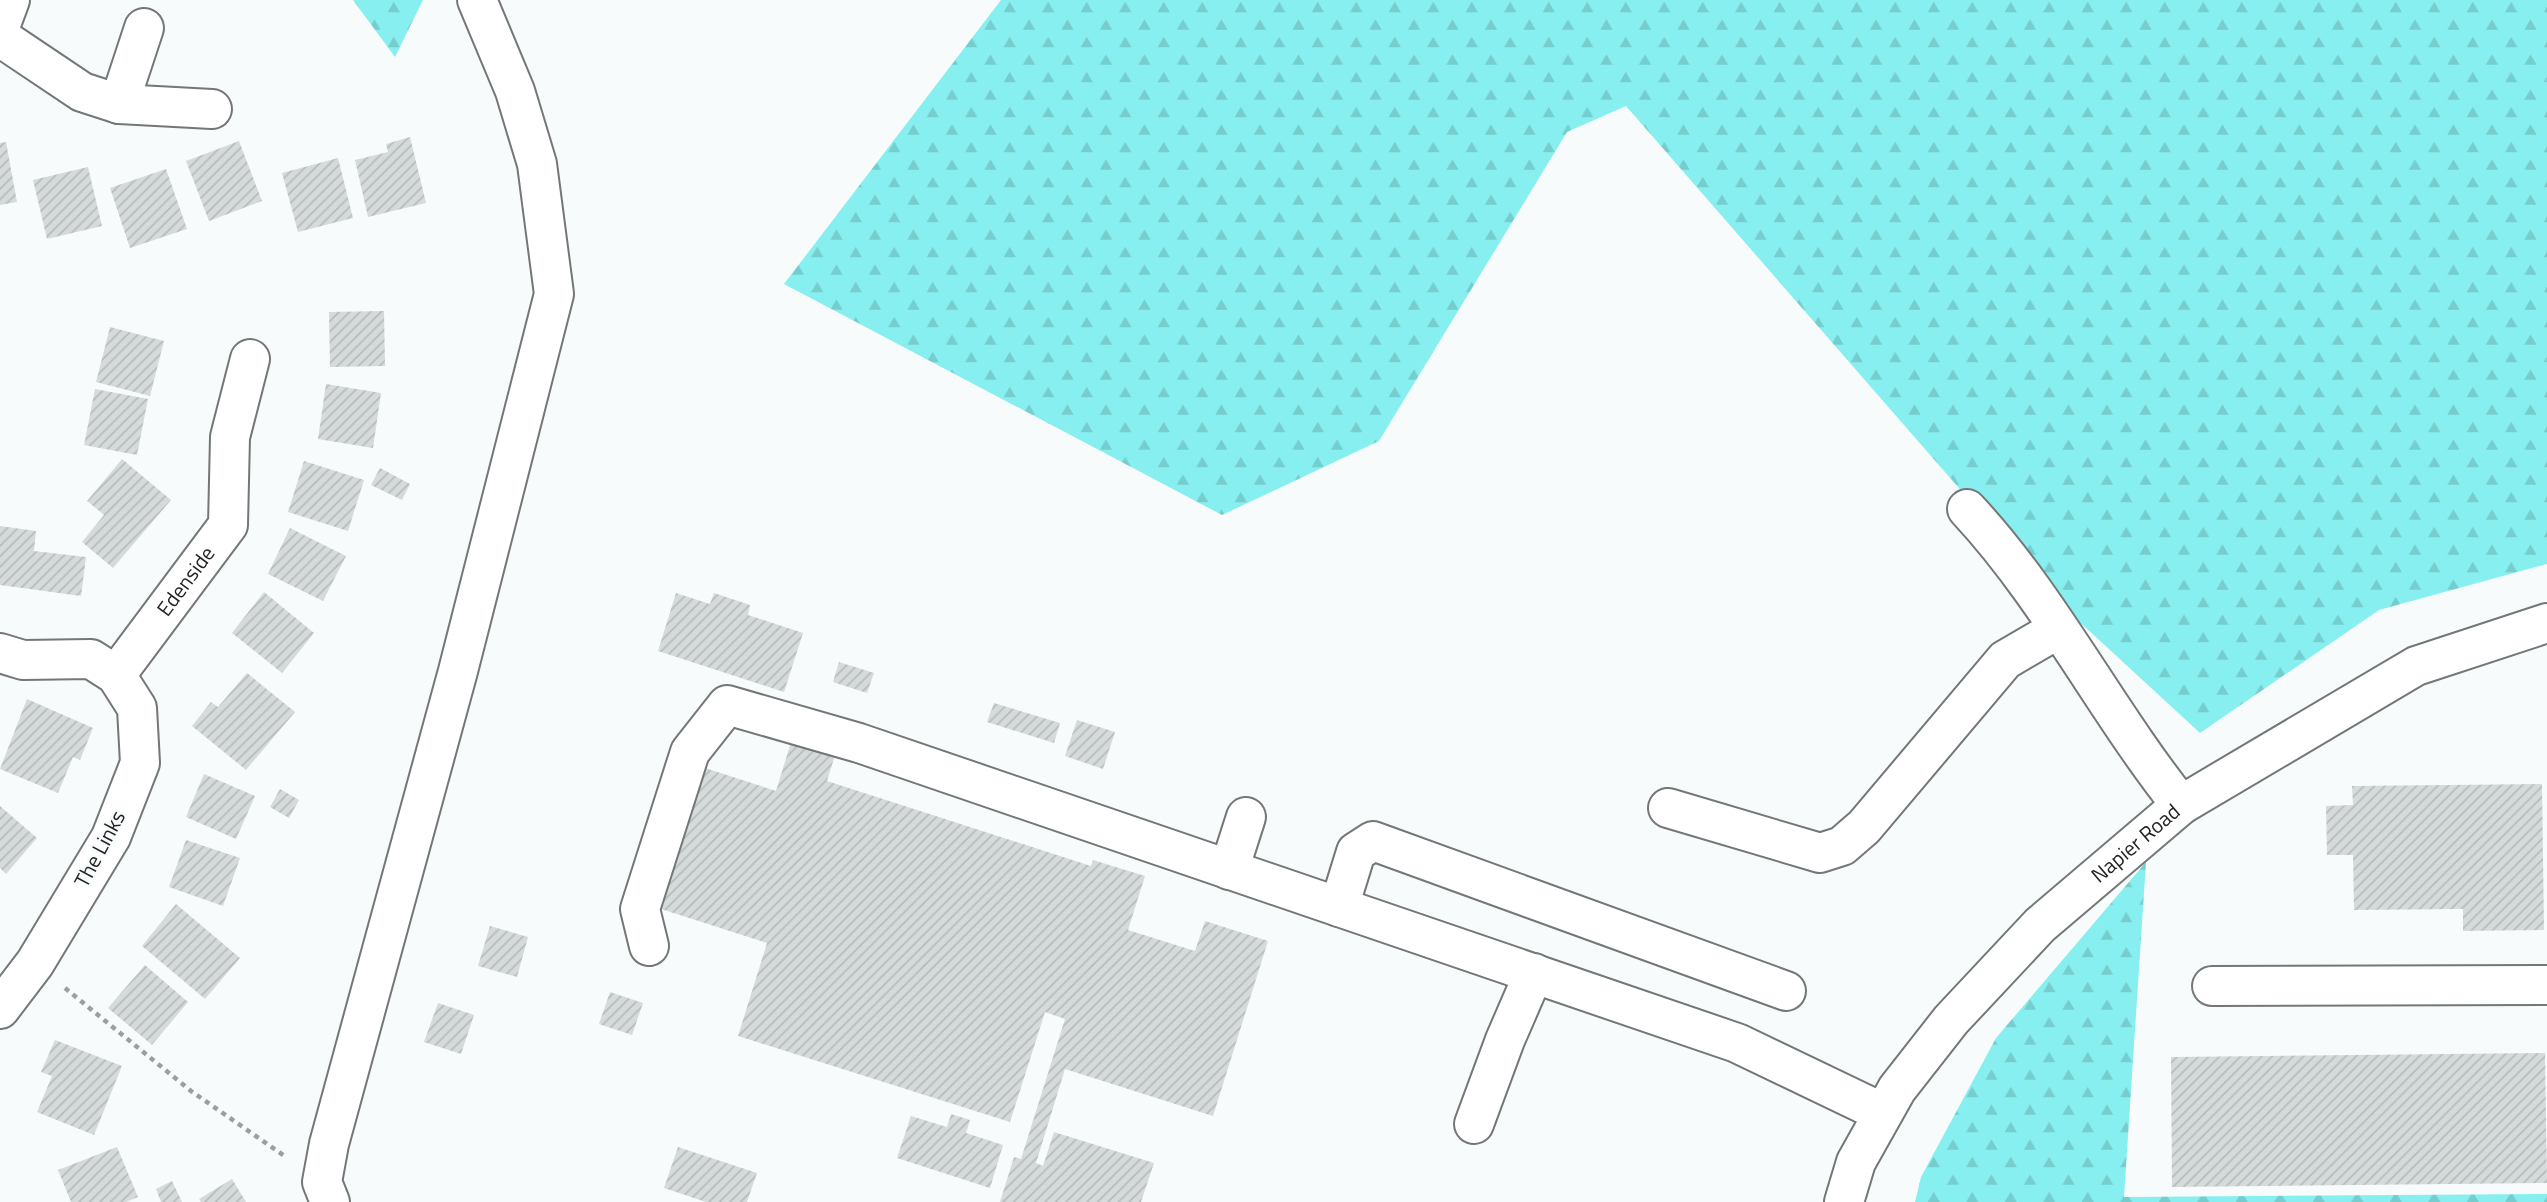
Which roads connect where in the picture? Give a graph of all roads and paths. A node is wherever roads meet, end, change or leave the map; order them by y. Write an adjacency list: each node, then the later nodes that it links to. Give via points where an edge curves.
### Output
1 (10, 0): 3 (street)
2 (477, 0): 28 (street, via 515,92 537,164 554,294 458,671 329,1144)
3 (0, 27)
4 (144, 28): 6 (street)
5 (0, 37): 6 (street, via 82,92)
6 (119, 104): 7 (street)
7 (212, 109)
8 (250, 359): 13 (street, Edenside, via 230,437 228,525)
9 (1967, 509): 11 (street)
10 (2547, 623): 14 (street, Napier Road, via 2416,666)
11 (2058, 629): 14 (street, via 2108,707); 15 (street, via 2005,660 1864,827 1842,846 1820,853)
12 (0, 653): 13 (street, via 23,660 91,659)
13 (116, 676): 20 (street, The Links, via 137,708 140,763 111,837)
14 (2181, 805): 26 (street, Napier Road, via 2040,925 1951,1020)
15 (1668, 808)
16 (1246, 817): 17 (street)
17 (1229, 870): 18 (street); 19 (street, via 859,743 727,705 690,752 640,909)
18 (1339, 907): 21 (street); 24 (street, via 1356,852 1373,841)
19 (649, 946)
20 (34, 963): 25 (street, The Links); 28 (path, via 191,1091)
21 (1534, 973): 26 (street, via 1737,1043); 27 (street)
22 (2547, 985): 23 (street)
23 (2212, 986)
24 (1786, 991)
25 (0, 1010)
26 (1883, 1113): 29 (street, Napier Road, via 1856,1162)
27 (1474, 1124)
28 (326, 1192)
29 (1844, 1202)

